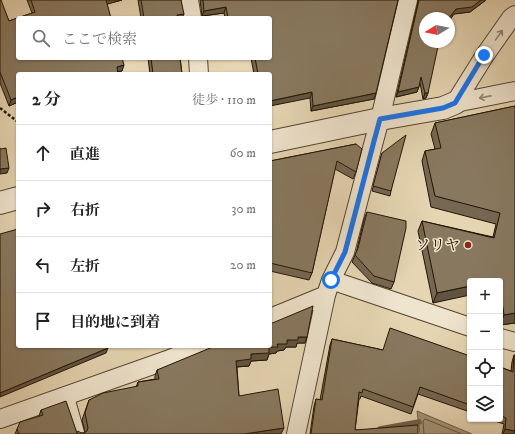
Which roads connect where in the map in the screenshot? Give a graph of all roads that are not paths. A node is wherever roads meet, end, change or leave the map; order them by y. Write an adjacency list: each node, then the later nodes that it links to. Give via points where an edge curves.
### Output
1 (189, 0): 4 (street)
2 (408, 0): 9 (street)
3 (515, 15): 8 (street, one-way to 3, via 484,55)
4 (192, 16)
5 (198, 60): 6 (street)
6 (200, 72)
7 (515, 91): 8 (street, one-way to 8)
8 (455, 103): 9 (street, via 443,108)
9 (380, 119): 10 (street); 13 (street, via 345,252)
10 (272, 142)
11 (16, 199): 12 (street)
12 (0, 203)
13 (329, 288): 14 (street); 15 (street); 23 (street)
14 (272, 317)
15 (467, 326)
16 (503, 339): 17 (street)
17 (515, 342)
18 (192, 348): 19 (street)
19 (166, 353): 20 (street)
20 (69, 395): 21 (street); 22 (lane)
21 (0, 419)
22 (80, 434)
23 (296, 434)

